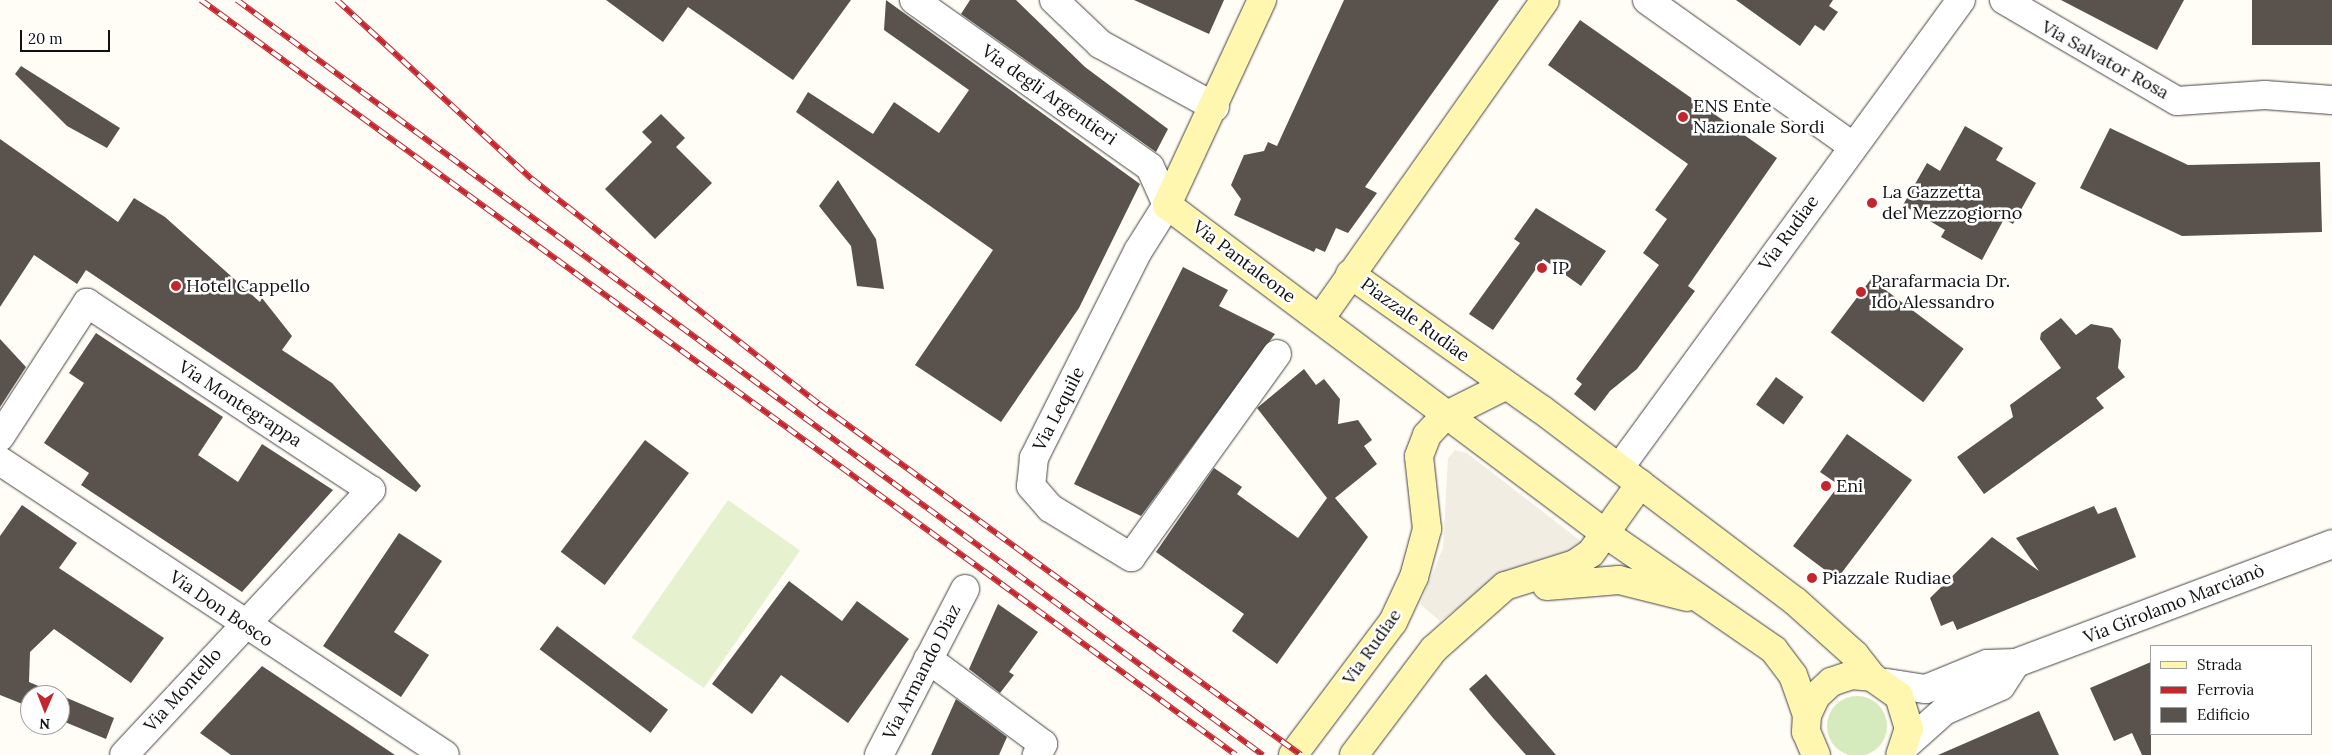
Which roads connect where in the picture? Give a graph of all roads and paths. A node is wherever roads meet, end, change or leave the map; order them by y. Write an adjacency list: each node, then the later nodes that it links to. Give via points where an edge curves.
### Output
1 (914, 0): 11 (street, Via degli Argentieri, via 1150,167)
2 (1054, 0): 9 (street, via 1100,44)
3 (1262, 0): 9 (main road, Via Lequile)
4 (1545, 0): 12 (main road)
5 (1647, 0): 10 (street)
6 (1961, 0): 10 (street, Via Rudiae)
7 (2004, 0): 8 (street, Via Salvator Rosa, via 2177,101 2265,95)
8 (2332, 100)
9 (1215, 107): 11 (main road, Via Lequile)
10 (1851, 145): 19 (street, Via Rudiae)
11 (1167, 205): 13 (main road, Via Pantaleone); 14 (street, Via Lequile, via 1138,251 1034,458 1032,486 1050,508 1131,557)
12 (1350, 274): 13 (main road, Piazzale Rudiae); 15 (main road, Piazzale Rudiae)
13 (1320, 319): 16 (main road)
14 (1277, 354)
15 (1505, 386): 16 (main road); 19 (main road, Piazzale Rudiae)
16 (1445, 416): 20 (main road); 35 (main road, Via Rudiae, via 1426,435 1419,456 1427,529 1414,577 1393,622)
17 (0, 437): 25 (street, Via Montegrappa, via 87,303 371,490)
18 (0, 461): 25 (street, Via Don Bosco)
19 (1630, 476): 20 (main road); 28 (main road, Piazzale Rudiae, via 1805,609)
20 (1606, 534): 23 (main road, via 1592,554 1575,564 1506,586); 24 (main road)
21 (2332, 544): 27 (street, Via Girolamo Marcianò)
22 (965, 589): 26 (street, Via Armando Diaz)
23 (1483, 604): 24 (main road, via 1541,587 1619,580 1667,590); 36 (main road, via 1434,649)
24 (1718, 608): 29 (main road, via 1774,650 1793,675)
25 (243, 624): 31 (street, Via Montello); 32 (street, Via Don Bosco)
26 (928, 658): 33 (street, Via Armando Diaz); 34 (street, via 1044,744)
27 (2016, 663): 28 (street, Via Girolamo Marcianò, via 1987,664 1926,690); 30 (street, via 2000,686 1944,711)
28 (1879, 680): 29 (main road, via 1851,675 1831,682 1816,696); 30 (main road, Piazzale Rudiae, via 1907,711)
29 (1807, 715): 37 (main road, via 1806,732)
30 (1903, 750)
31 (124, 755)
32 (445, 755)
33 (879, 755)
34 (1037, 755)
35 (1293, 755)
36 (1354, 755)
37 (1816, 755)

